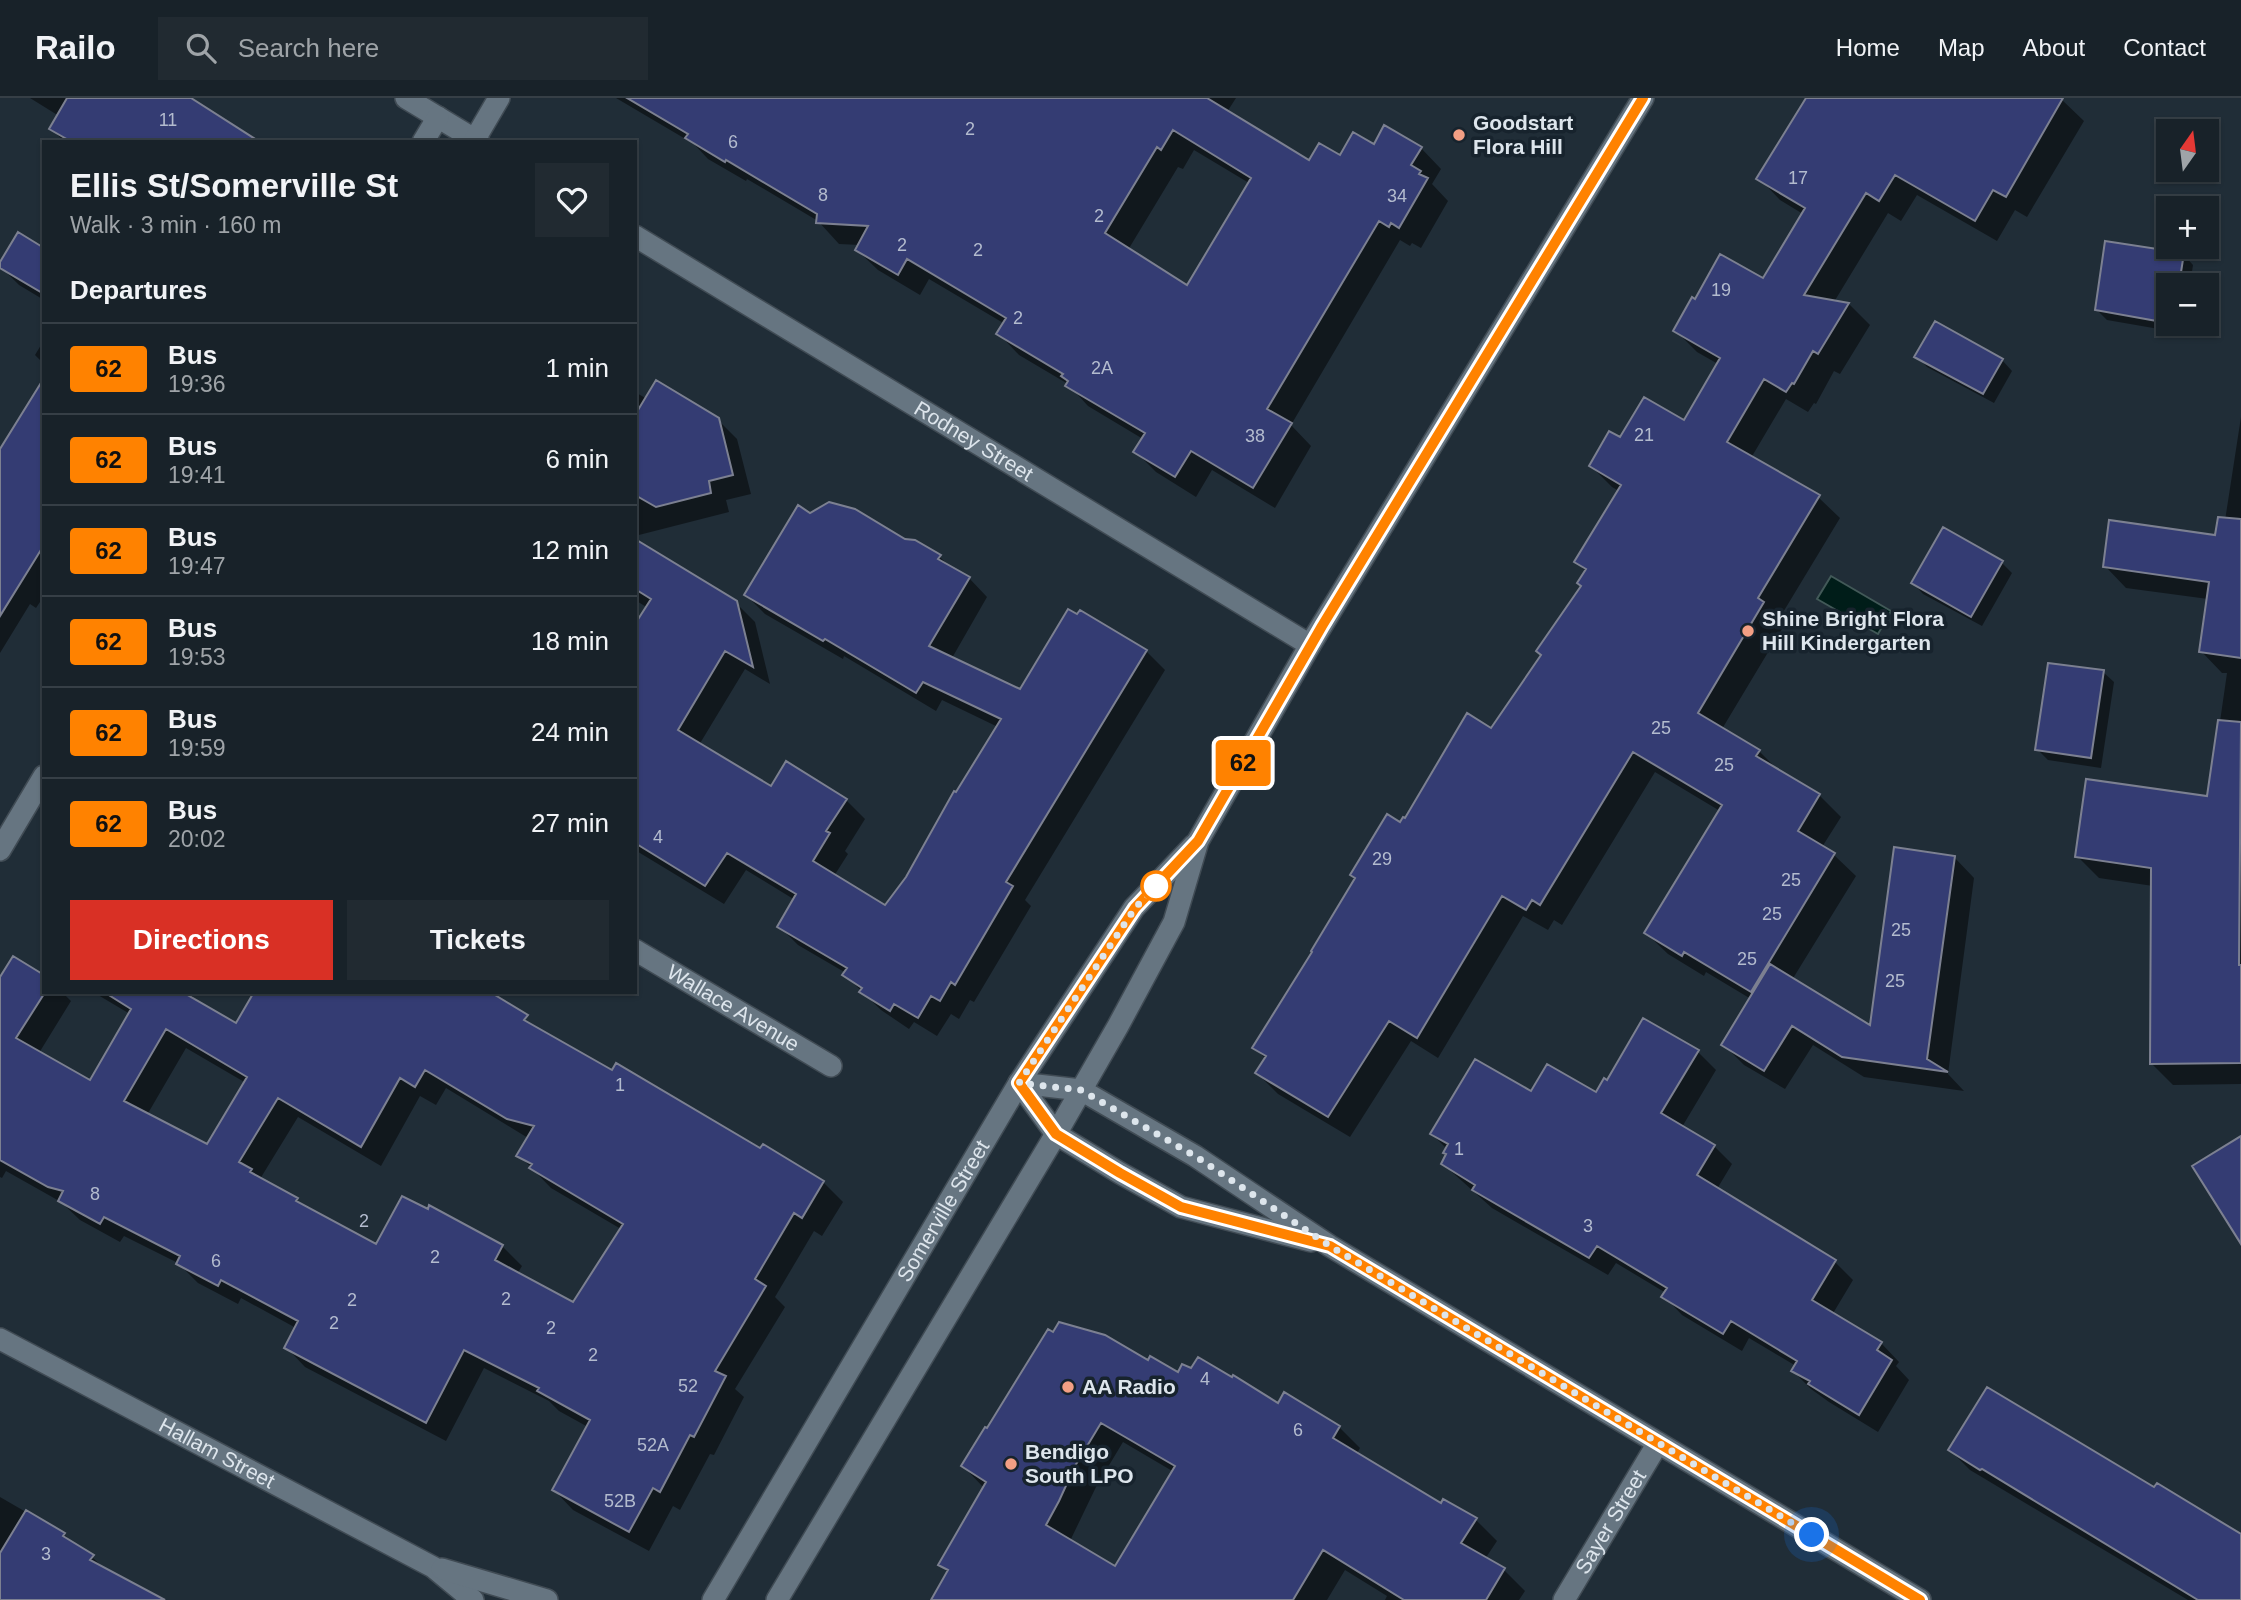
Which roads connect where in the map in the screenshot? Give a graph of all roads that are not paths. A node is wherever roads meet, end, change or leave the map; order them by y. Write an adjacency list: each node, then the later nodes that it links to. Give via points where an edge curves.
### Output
1 (407, 98): 4 (street)
2 (499, 98): 6 (street)
3 (1643, 98): 8 (street, Somerville Street)
4 (438, 117): 5 (street); 6 (street)
5 (424, 140)
6 (477, 140)
7 (637, 237): 8 (street, Rodney Street)
8 (1310, 645): 10 (street, Somerville Street)
9 (42, 779): 11 (street)
10 (1198, 841): 14 (street, Somerville Street, via 1135,908); 15 (street, Somerville Street, via 1174,922)
11 (0, 850)
12 (637, 951): 13 (street, Wallace Avenue)
13 (831, 1066)
14 (1019, 1083): 15 (street); 16 (street); 23 (street, Somerville Street)
15 (1081, 1090): 16 (street, Somerville Street); 17 (street, via 1195,1156)
16 (1056, 1134): 17 (street, via 1181,1207); 24 (street, Somerville Street)
17 (1330, 1246): 19 (street)
18 (0, 1339): 20 (street, Hallam Street)
19 (1658, 1443): 25 (street, Sayer Street); 26 (street)
20 (433, 1567): 21 (street, Hallam Street); 22 (street, Hallam Street)
21 (473, 1600)
22 (547, 1600)
23 (713, 1600)
24 (777, 1600)
25 (1564, 1600)
26 (1920, 1600)

